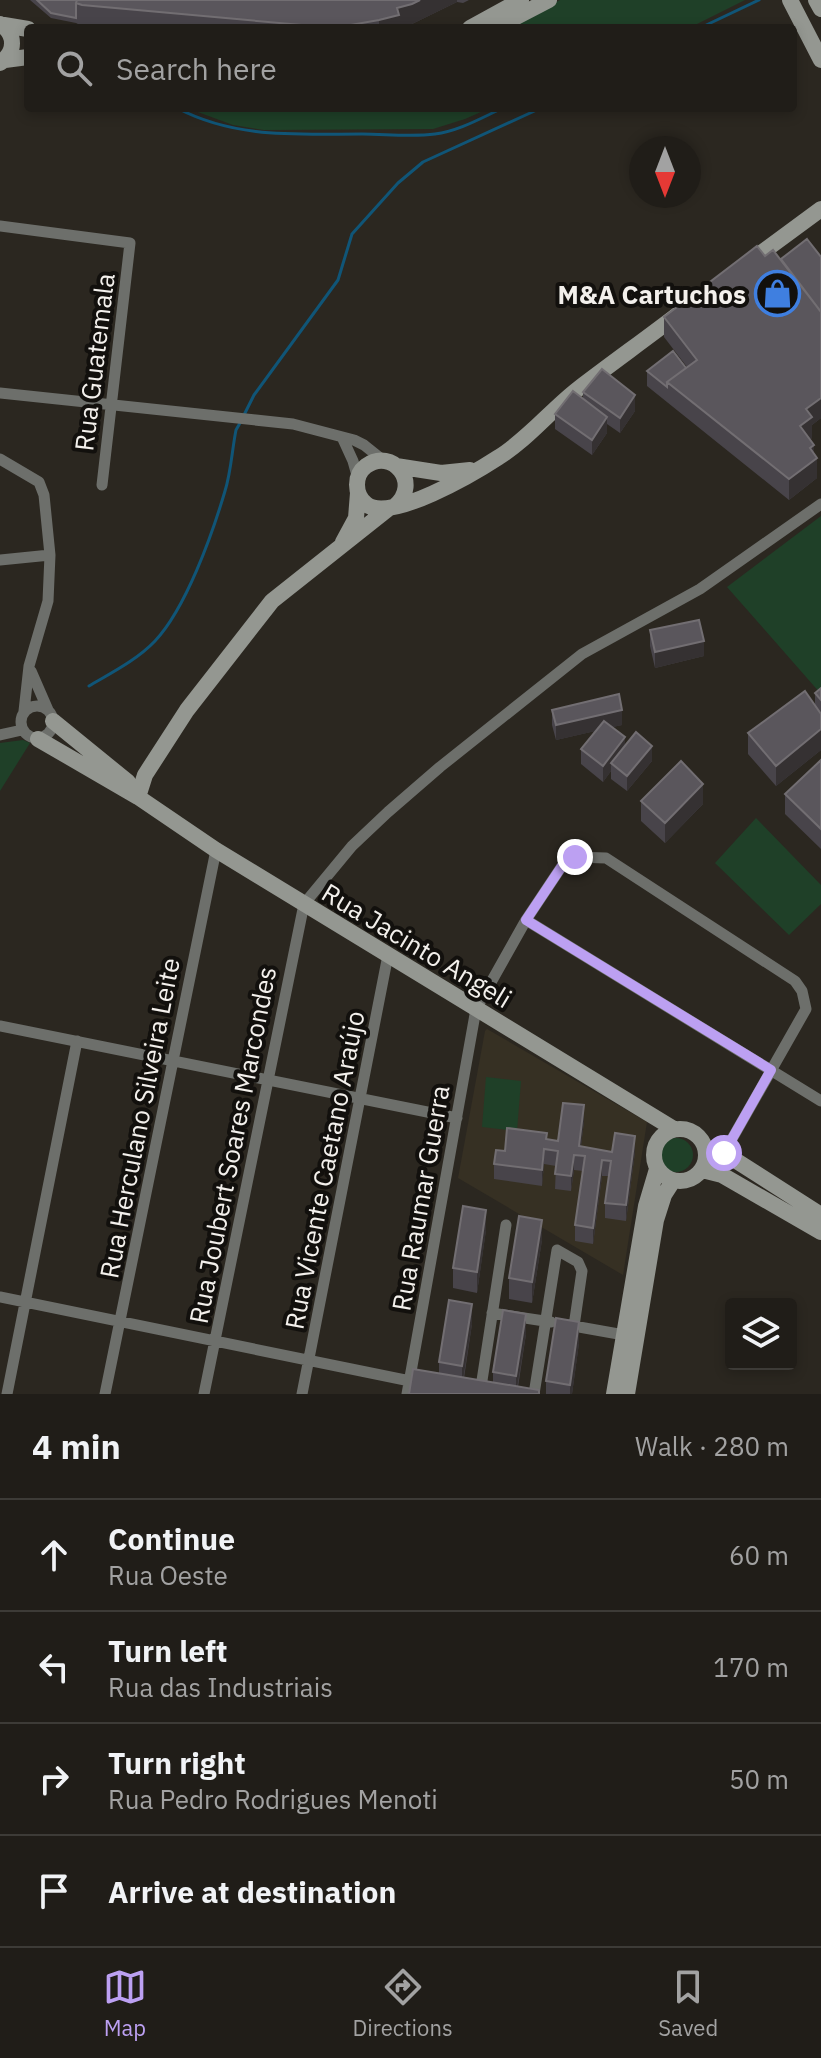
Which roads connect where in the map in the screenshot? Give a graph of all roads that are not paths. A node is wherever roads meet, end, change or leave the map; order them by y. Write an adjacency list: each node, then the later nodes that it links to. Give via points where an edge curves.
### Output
1 (521, 0): 7 (street)
2 (549, 0): 8 (street)
3 (790, 0): 11 (street)
4 (816, 0): 5 (street)
5 (821, 9)
6 (2, 24): 9 (street); 12 (street, via 13,42)
7 (477, 24)
8 (503, 24)
9 (24, 28)
10 (24, 58): 12 (street)
11 (821, 60)
12 (3, 62)
13 (821, 209): 14 (street)
14 (814, 218): 16 (street)
15 (0, 226): 19 (street, Rua Guatemala, via 130,243)
16 (733, 274)
17 (696, 301): 23 (street)
18 (0, 393): 19 (street)
19 (111, 403): 20 (street, via 271,421); 24 (street, Rua Guatemala)
20 (342, 437): 22 (street); 25 (street)
21 (0, 459): 29 (street, via 39,482)
22 (390, 464): 23 (street, via 441,473); 25 (street, via 367,466); 27 (street, via 404,475 406,489)
23 (479, 468): 27 (street)
24 (102, 485)
25 (358, 486): 27 (street, via 369,506); 28 (street, via 356,518)
26 (821, 504): 39 (street, via 700,589 582,654 388,812)
27 (392, 508): 28 (street)
28 (339, 547): 37 (street, via 272,601 187,710 145,775)
29 (50, 555): 30 (street); 31 (street, via 48,601)
30 (0, 560)
31 (29, 666): 32 (street); 33 (street)
32 (24, 711): 33 (street, via 36,706); 34 (street)
33 (51, 716): 36 (street, via 49,733); 37 (street, Rua Jacinto Angeli, via 129,782)
34 (22, 730): 35 (street); 36 (street)
35 (0, 735)
36 (38, 739): 37 (street, Rua Jacinto Angeli)
37 (138, 797): 38 (street, Rua Jacinto Angeli)
38 (216, 850): 39 (street, Rua Jacinto Angeli); 45 (street, Rua Herculano Silveira Leite)
39 (304, 904): 41 (street, Rua Jacinto Angeli); 47 (street, Rua Joubert Soares Marcondes)
40 (526, 920): 42 (street, Rua Raumar Guerra); 46 (street); 46 (street, Rua Raumar Guerra, via 564,863 575,857 606,858 795,981 806,1009)
41 (388, 955): 42 (street, Rua Jacinto Angeli); 48 (street, Rua Vicente Caetano Araújo)
42 (476, 1009): 50 (street, Rua Raumar Guerra); 51 (street, Rua Jacinto Angeli)
43 (0, 1026): 44 (street)
44 (77, 1041): 45 (street); 61 (street)
45 (173, 1061): 47 (street); 64 (street, Rua Herculano Silveira Leite)
46 (771, 1070): 49 (street); 53 (street)
47 (267, 1080): 48 (street); 67 (street, Rua Joubert Soares Marcondes)
48 (360, 1099): 50 (street); 68 (street, Rua Vicente Caetano Araújo)
49 (821, 1101)
50 (457, 1118): 69 (street, Rua Raumar Guerra)
51 (674, 1129): 52 (street, via 694,1133); 54 (street, via 657,1141)
52 (706, 1149): 53 (street); 55 (street)
53 (724, 1153): 57 (street)
54 (657, 1169): 56 (street); 66 (street)
55 (702, 1170): 56 (street, via 686,1181); 59 (street, via 722,1175)
56 (673, 1181): 78 (street, via 656,1220)
57 (821, 1215)
58 (506, 1225): 62 (street)
59 (821, 1232)
60 (0, 1297): 61 (street)
61 (26, 1303): 64 (street); 71 (street)
62 (492, 1313): 63 (street); 70 (street)
63 (545, 1321): 65 (street); 65 (street, via 557,1250 578,1262 582,1271); 76 (street)
64 (120, 1323): 67 (street); 72 (street, Rua Herculano Silveira Leite)
65 (574, 1326): 66 (street)
66 (624, 1335): 77 (street)
67 (215, 1341): 68 (street); 73 (street, Rua Joubert Soares Marcondes)
68 (309, 1361): 69 (street); 74 (street, Rua Vicente Caetano Araújo)
69 (410, 1381): 75 (street, Rua Raumar Guerra)
70 (481, 1387)
71 (7, 1394)
72 (105, 1394)
73 (204, 1394)
74 (302, 1394)
75 (407, 1394)
76 (534, 1394)
77 (614, 1394)
78 (627, 1394)

